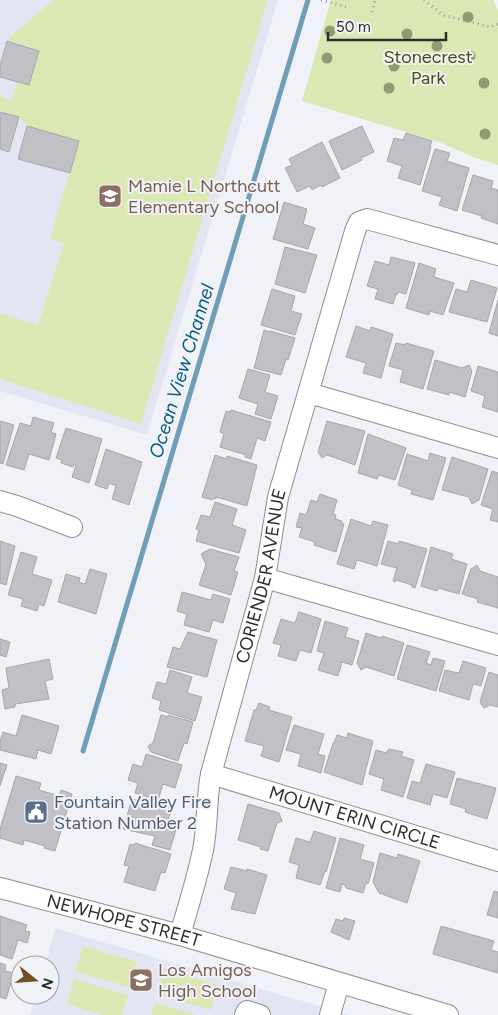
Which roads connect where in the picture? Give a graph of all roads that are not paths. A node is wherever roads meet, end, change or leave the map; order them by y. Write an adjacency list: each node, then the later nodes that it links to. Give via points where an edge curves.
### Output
1 (498, 255): 2 (street, CORIENDER AVENUE, via 376,220 367,218 359,222)
2 (309, 393): 3 (street); 6 (street, CORIENDER AVENUE, via 278,497)
3 (498, 448)
4 (0, 501): 5 (street)
5 (72, 528)
6 (265, 578): 7 (street); 8 (street, CORIENDER AVENUE)
7 (498, 645)
8 (211, 774): 9 (street, MOUNT ERIN CIRCLE); 11 (street, CORIENDER AVENUE, via 203,851)
9 (498, 861)
10 (0, 888): 11 (street, NEWHOPE STREET)
11 (180, 935): 12 (street, NEWHOPE STREET)
12 (339, 983): 15 (street); 16 (street, NEWHOPE STREET)
13 (245, 1015): 14 (street, via 247,1010)
14 (260, 1015)
15 (330, 1015)
16 (448, 1015)

